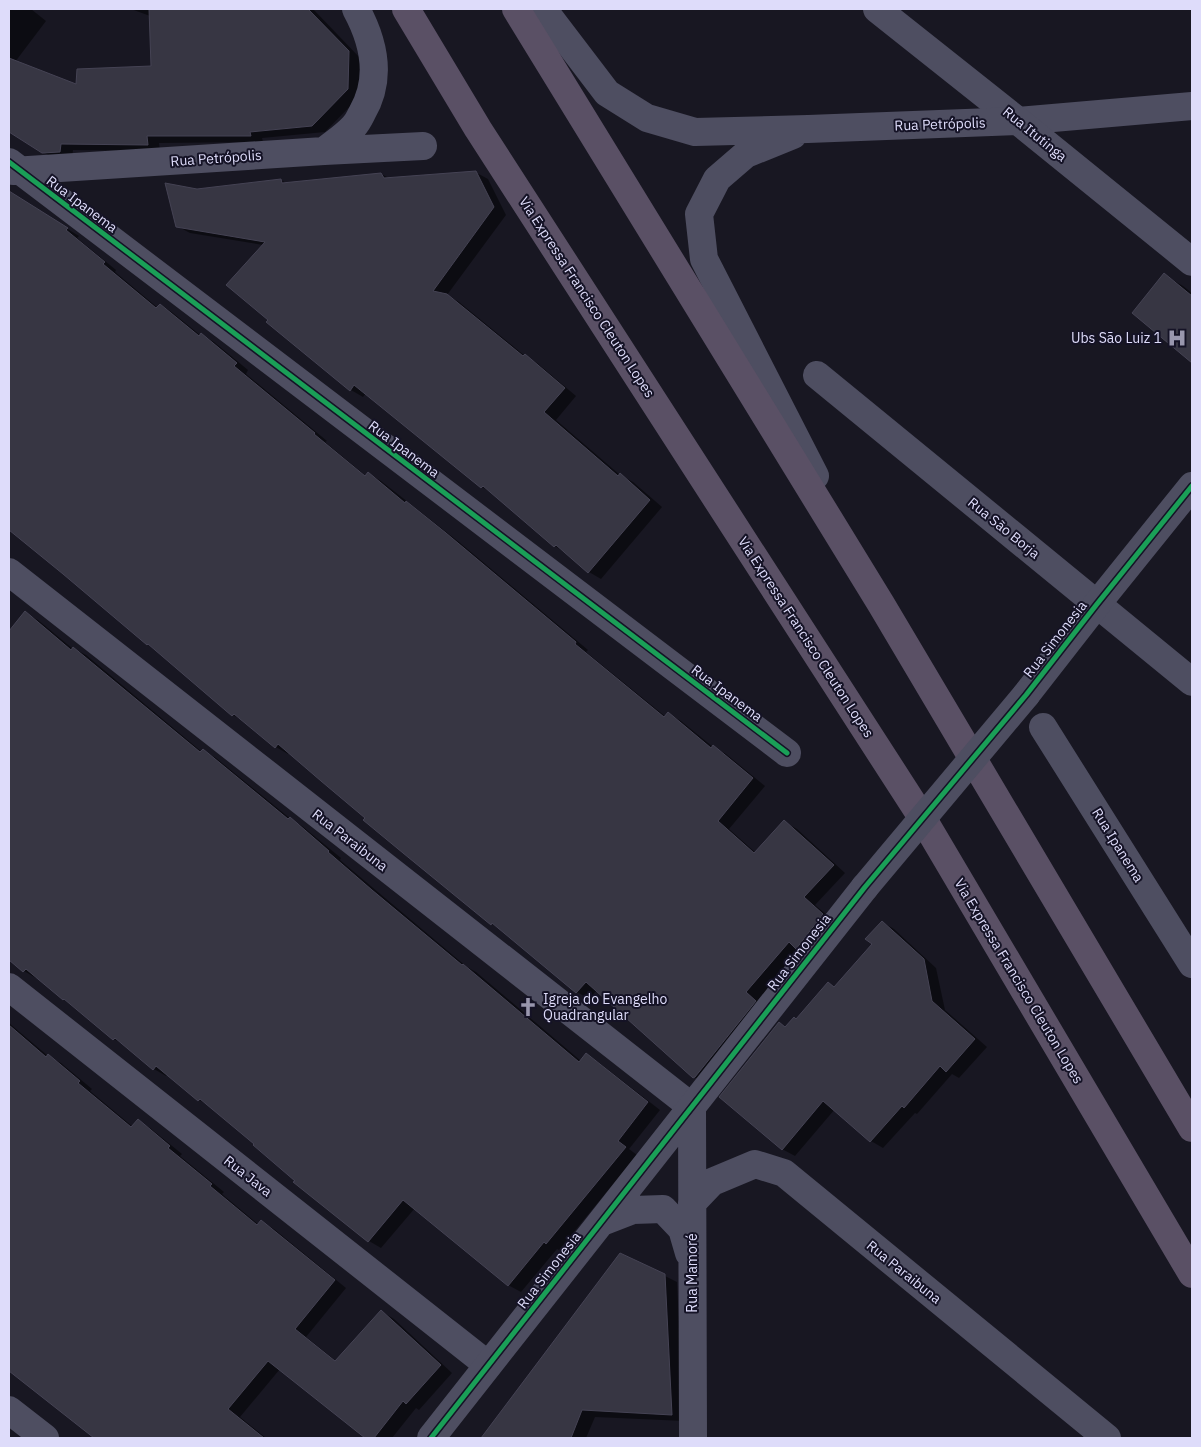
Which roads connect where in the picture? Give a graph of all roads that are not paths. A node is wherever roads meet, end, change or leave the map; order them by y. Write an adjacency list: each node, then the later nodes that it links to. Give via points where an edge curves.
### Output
1 (406, 9): 28 (highway, Via Expressa Francisco Cleuton Lopes, via 478,129 924,819)
2 (516, 9): 16 (highway)
3 (543, 9): 8 (street, Rua Petrópolis, via 607,93 647,118 694,132)
4 (877, 9): 7 (street, Rua Itutinga)
5 (360, 17): 10 (street, via 374,62 374,85 368,104 355,126)
6 (1192, 106): 7 (street, Rua Petrópolis)
7 (1018, 121): 8 (street, Rua Petrópolis); 12 (street, Rua Itutinga)
8 (808, 129): 16 (street, via 746,154 717,180 699,214 704,259)
9 (423, 146): 10 (street, Rua Petrópolis)
10 (324, 151): 11 (street, Rua Petrópolis)
11 (12, 168): 20 (street, Rua Ipanema)
12 (1192, 262)
13 (817, 375): 17 (street, Rua São Borja)
14 (1192, 486): 17 (street, Rua Simonesia)
15 (9, 572): 23 (street, Rua Paraibuna)
16 (881, 604): 24 (highway)
17 (1096, 604): 18 (street, Rua São Borja); 23 (street, Rua Simonesia, bridge, via 1026,694 865,887)
18 (1192, 682)
19 (1043, 727): 21 (street, Rua Ipanema)
20 (787, 753)
21 (1192, 964)
22 (9, 987): 29 (street, Rua Java)
23 (692, 1107): 25 (street, Rua Mamoré); 26 (street, Rua Simonesia)
24 (1192, 1128)
25 (692, 1203): 27 (street, Rua Mamoré); 34 (street, Rua Paraibuna, via 712,1182 755,1164 784,1173)
26 (602, 1222): 27 (street, via 633,1210 663,1209 682,1230); 29 (street, Rua Simonesia)
27 (692, 1264): 33 (street, Rua Mamoré)
28 (1192, 1274)
29 (488, 1365): 32 (street, Rua Simonesia)
30 (9, 1410): 31 (street)
31 (45, 1438)
32 (431, 1438)
33 (693, 1438)
34 (1107, 1438)

